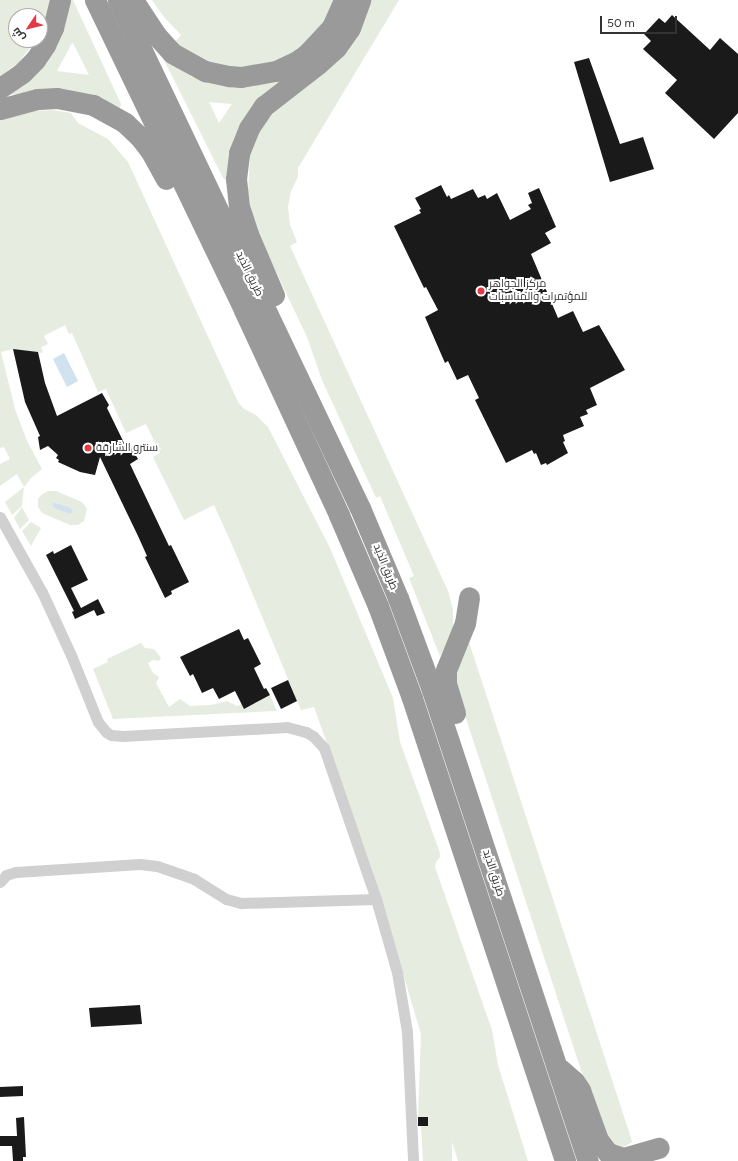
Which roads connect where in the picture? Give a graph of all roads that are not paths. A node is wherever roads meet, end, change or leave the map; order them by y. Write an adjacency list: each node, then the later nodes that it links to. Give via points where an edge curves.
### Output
1 (60, 0): 7 (highway, via 53,28 35,60 22,73)
2 (95, 0): 9 (highway, طريق الذيد)
3 (118, 0): 10 (highway, طريق الذيد)
4 (133, 0): 5 (highway, via 156,35 172,53 205,71 241,77 276,71 307,54 332,28)
5 (344, 0)
6 (360, 0): 10 (highway, via 350,28 336,48 260,111 243,141 237,166 236,192 243,221 279,308)
7 (0, 88)
8 (0, 109): 9 (highway, via 38,99 63,99 93,105 125,123 139,136 157,161 216,282 232,301)
9 (244, 310): 19 (highway, طريق الذيد, via 340,515 396,652)
10 (295, 370): 13 (highway, طريق الذيد, via 393,585 432,690)
11 (0, 517): 15 (street, via 48,604 98,722 106,732 123,736 277,727 297,729 313,736 322,744 327,755)
12 (469, 597): 13 (highway, via 466,619 448,663 446,676 447,689 466,750 468,770)
13 (465, 790): 16 (highway, طريق الذيد)
14 (0, 882): 15 (street, via 6,875 16,872 140,864 157,866 194,879 226,899 241,903)
15 (376, 899): 18 (street, via 398,972 404,1002)
16 (557, 1066): 17 (highway, via 580,1090 598,1140 608,1152 623,1158); 20 (highway, طريق الذيد)
17 (659, 1148)
18 (412, 1161)
19 (565, 1161)
20 (588, 1161)

